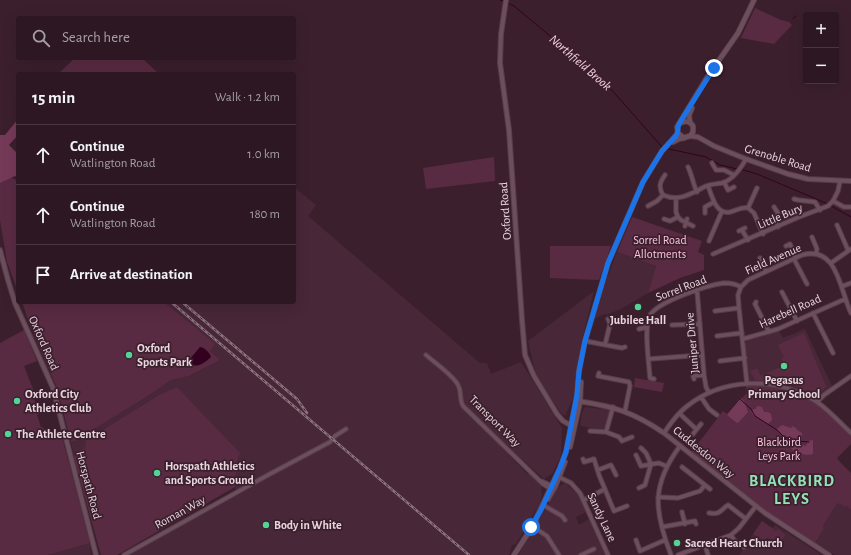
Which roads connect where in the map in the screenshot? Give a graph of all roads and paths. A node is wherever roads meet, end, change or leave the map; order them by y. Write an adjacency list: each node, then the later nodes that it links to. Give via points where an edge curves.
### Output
1 (506, 0): 103 (street, Oxford Road, via 500,34 500,63 509,130 524,345 529,367 557,414)
2 (754, 0): 3 (main road, via 738,34)
3 (699, 92): 4 (main road, via 689,115); 5 (main road)
4 (690, 122): 5 (main road); 6 (main road)
5 (679, 124): 7 (main road)
6 (694, 128): 8 (main road); 10 (street, Grenoble Road)
7 (678, 133): 9 (main road); 11 (main road)
8 (690, 136): 9 (main road); 10 (street, Grenoble Road)
9 (684, 138): 11 (main road)
10 (702, 139): 12 (street, Grenoble Road)
11 (666, 146): 77 (main road, via 643,182 613,250)
12 (746, 159): 16 (street); 17 (street, Grenoble Road, via 808,179)
13 (712, 163): 16 (street, via 716,170 724,170)
14 (688, 167): 23 (street)
15 (665, 175): 24 (street, via 660,183)
16 (734, 175): 19 (street)
17 (840, 181): 18 (street, Grenoble Road); 28 (street)
18 (851, 181)
19 (724, 182): 20 (street); 21 (street, via 728,190)
20 (708, 186): 23 (street); 27 (street)
21 (734, 187)
22 (757, 188): 32 (street)
23 (697, 192): 25 (street)
24 (663, 195): 25 (street); 29 (street)
25 (676, 198): 36 (street)
26 (794, 199): 33 (street, via 815,202)
27 (714, 202): 34 (street); 35 (street, via 705,206)
28 (831, 203): 30 (street, via 844,207); 33 (street, Little Bury)
29 (648, 206)
30 (851, 206)
31 (774, 207): 40 (street, via 778,212 775,220)
32 (748, 208): 34 (street); 42 (street, via 754,213)
33 (820, 210): 40 (street, Little Bury)
34 (722, 211): 45 (street)
35 (705, 213)
36 (678, 217): 37 (street, via 670,221); 39 (street)
37 (664, 219)
38 (837, 224): 48 (street)
39 (693, 226)
40 (778, 227): 42 (street, Little Bury)
41 (742, 230): 44 (street)
42 (763, 234): 44 (street, Little Bury)
43 (812, 237): 50 (street, via 817,248)
44 (748, 240): 49 (street, Little Bury)
45 (709, 241)
46 (786, 246): 52 (street, via 790,244)
47 (0, 250): 102 (street, Oxford Road, via 15,303 53,388)
48 (850, 250): 53 (street)
49 (713, 254)
50 (816, 254): 52 (street, Field Avenue); 53 (street, Field Avenue)
51 (760, 258): 54 (street)
52 (795, 258): 54 (street, Field Avenue); 56 (street)
53 (831, 263): 57 (street)
54 (766, 271): 58 (street, Field Avenue, via 748,280)
55 (851, 283): 57 (street)
56 (807, 284)
57 (843, 286): 61 (street)
58 (742, 287): 59 (street, Sorrel Road, via 724,283); 63 (street, Field Avenue, via 738,295)
59 (697, 290): 69 (street, Juniper Drive); 71 (street, Sorrel Road, via 655,309 649,315)
60 (782, 292): 68 (street)
61 (845, 298): 65 (street, Harebell Road); 66 (street)
62 (756, 302): 73 (street)
63 (739, 308): 64 (street); 74 (street, Field Avenue)
64 (714, 311)
65 (813, 313): 68 (street, Harebell Road); 80 (street)
66 (851, 313)
67 (608, 319): 78 (street, via 610,324)
68 (797, 321): 73 (street, Harebell Road)
69 (700, 324): 70 (street); 84 (street, Juniper Drive)
70 (672, 325)
71 (647, 327): 72 (street); 81 (street, Sorrel Road)
72 (639, 329)
73 (770, 332): 76 (street, Harebell Road)
74 (742, 333): 75 (street); 76 (street, Field Avenue)
75 (717, 336)
76 (743, 339): 85 (street, Field Avenue)
77 (585, 341): 78 (street); 96 (main road)
78 (606, 345): 79 (street)
79 (625, 347)
80 (833, 353)
81 (649, 354): 83 (street); 86 (street, Sorrel Road)
82 (426, 355): 124 (street, Transport Way, via 456,381 463,406 541,481)
83 (644, 355)
84 (702, 355): 86 (street); 89 (street, Juniper Drive)
85 (745, 358): 87 (street); 93 (street, Field Avenue)
86 (649, 359): 91 (street, Sorrel Road, via 650,378)
87 (720, 361)
88 (599, 373): 99 (street, via 598,376 631,382)
89 (704, 374): 92 (street, via 693,376); 94 (street, Juniper Drive)
90 (851, 376): 97 (street)
91 (654, 379)
92 (694, 379)
93 (747, 384): 94 (street); 97 (street, via 781,386)
94 (709, 393): 95 (street)
95 (701, 397): 100 (street, via 709,409); 101 (street)
96 (578, 402): 98 (street, Cuddesdon Way); 103 (main road)
97 (817, 402): 110 (street)
98 (613, 407): 99 (street, Cuddesdon Way); 108 (street)
99 (625, 412): 109 (street, Cuddesdon Way)
100 (716, 412)
101 (680, 414): 106 (street); 109 (street)
102 (62, 420): 147 (street, Horspath Road)
103 (573, 424): 122 (main road, via 565,464)
104 (700, 424): 106 (street)
105 (346, 429): 148 (street, Roman Way, via 330,442)
106 (696, 429): 111 (street)
107 (590, 431): 108 (street)
108 (606, 432): 112 (street, via 619,436 622,442)
109 (664, 433): 113 (street, Cuddesdon Way)
110 (851, 433)
111 (693, 434)
112 (632, 437)
113 (680, 446): 118 (street); 132 (street, Cuddesdon Way)
114 (641, 448): 117 (street)
115 (636, 455): 117 (street, via 641,466)
116 (584, 461): 120 (street, via 593,458)
117 (651, 464): 118 (street, via 659,463); 125 (street, via 646,485)
118 (666, 466): 128 (street)
119 (682, 467): 123 (street)
120 (598, 470): 121 (street, via 611,465); 126 (street)
121 (616, 475)
122 (558, 476): 124 (main road); 129 (street, Sandy Lane, via 571,483)
123 (705, 485): 127 (street); 128 (street, via 700,491 678,498)
124 (552, 488): 130 (main road)
125 (639, 488)
126 (605, 489): 129 (street); 131 (street, via 614,511)
127 (710, 489)
128 (658, 497): 140 (street)
129 (584, 500): 152 (street, Sandy Lane)
130 (544, 506): 136 (street); 139 (main road)
131 (627, 506)
132 (756, 506): 135 (street); 156 (street, Cuddesdon Way)
133 (682, 512): 137 (street)
134 (709, 513): 135 (street, via 720,513 728,505)
135 (746, 519): 141 (street)
136 (565, 520)
137 (685, 524): 138 (street, via 695,521); 140 (street)
138 (696, 524)
139 (533, 525): 149 (main road); 150 (street, via 547,536)
140 (662, 527): 143 (street)
141 (731, 535): 144 (street); 145 (street)
142 (636, 540): 143 (street, via 640,551)
143 (665, 540): 153 (street)
144 (704, 545): 154 (street); 155 (street)
145 (744, 547)
146 (594, 549): 151 (street)
147 (96, 555)
148 (124, 555)
149 (514, 555)
150 (559, 555)
151 (581, 555)
152 (608, 555)
153 (671, 555)
154 (678, 555)
155 (708, 555)
156 (829, 555)

